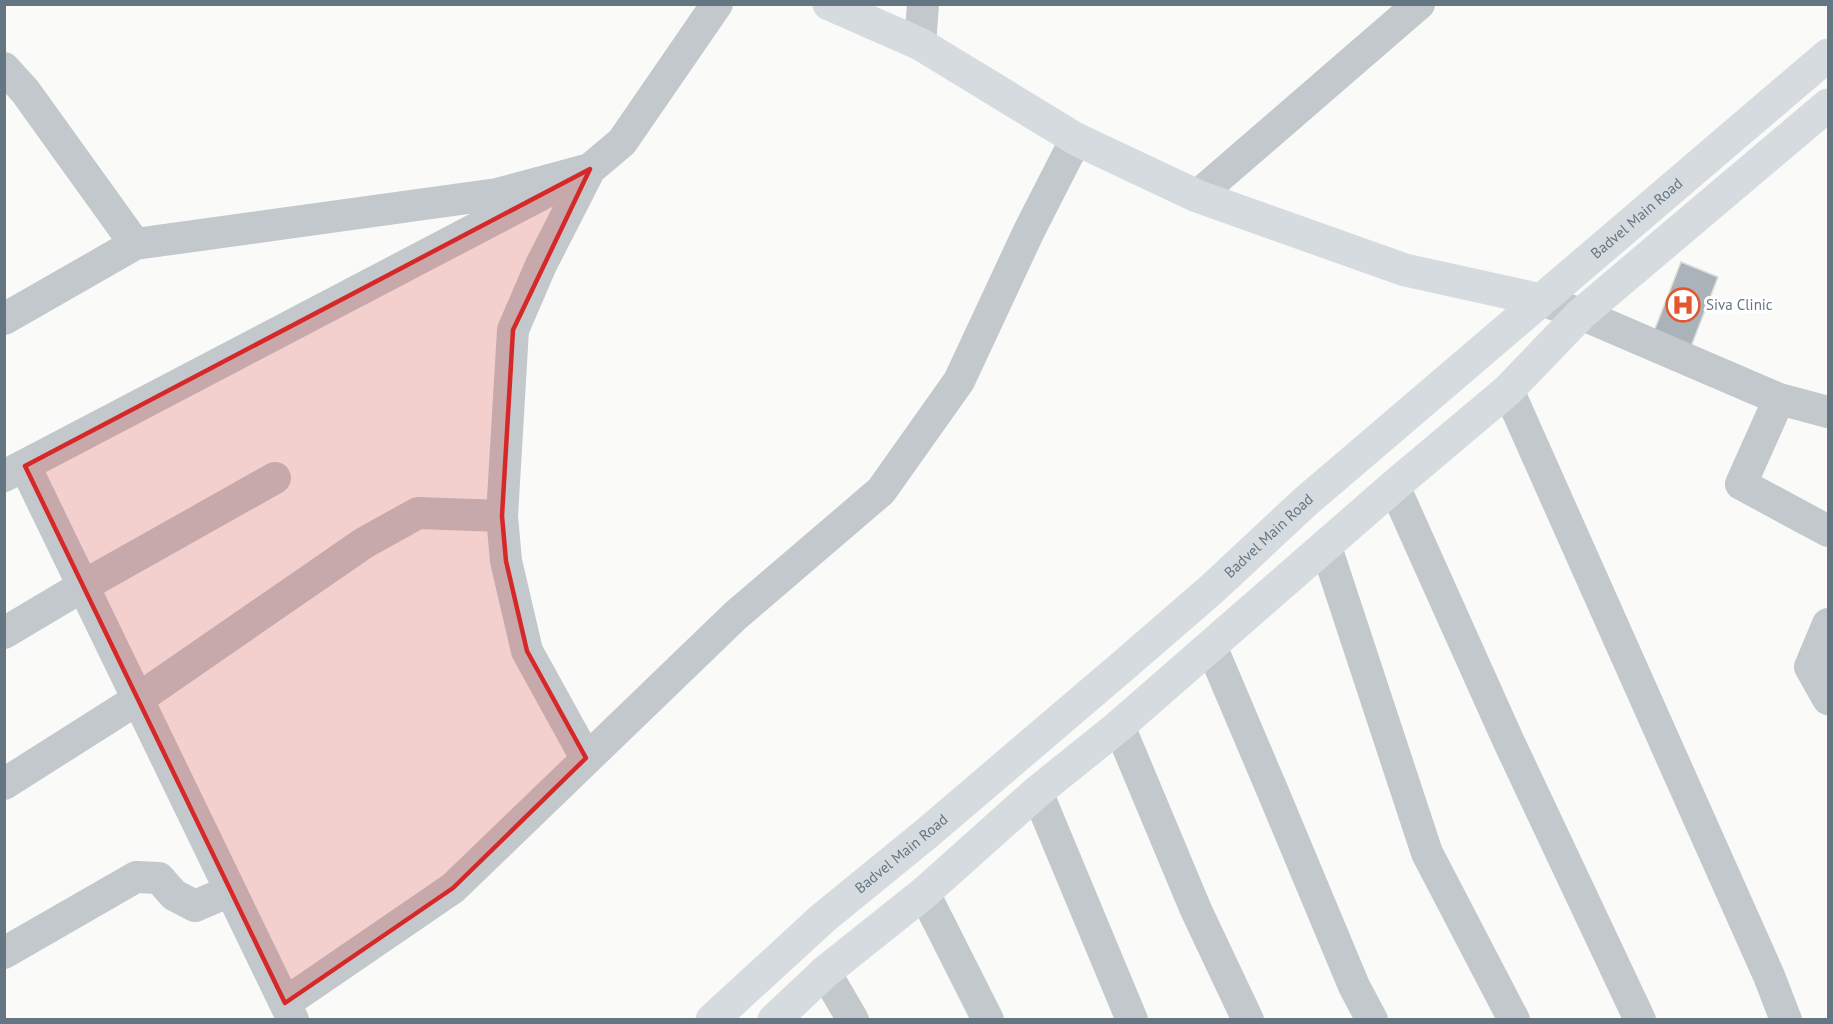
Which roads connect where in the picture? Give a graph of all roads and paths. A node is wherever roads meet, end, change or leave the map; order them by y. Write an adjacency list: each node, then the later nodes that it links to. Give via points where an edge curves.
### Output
1 (717, 4): 10 (street, via 622,142)
2 (829, 4): 5 (main road)
3 (923, 4): 5 (street)
4 (1419, 4): 11 (street)
5 (920, 44): 9 (main road)
6 (1828, 55): 13 (main road, Badvel Main Road)
7 (4, 68): 12 (street, via 25,91)
8 (1828, 105): 14 (main road)
9 (1076, 139): 11 (main road); 32 (street, via 959,381 881,491 735,616)
10 (590, 169): 12 (street, via 497,194); 19 (street); 22 (street, via 513,330)
11 (1197, 196): 13 (main road, via 1405,270)
12 (135, 244): 15 (street)
13 (1541, 300): 14 (street); 40 (main road, Badvel Main Road, via 1305,502 1123,666 823,918)
14 (1581, 314): 16 (main road); 17 (street)
15 (4, 319)
16 (1508, 390): 21 (main road); 49 (street)
17 (1779, 399): 18 (street); 23 (street, via 1741,484)
18 (1828, 412)
19 (15, 471): 25 (street)
20 (275, 478): 25 (street)
21 (1394, 486): 24 (main road); 48 (street)
22 (502, 516): 29 (street, via 418,513 364,543); 32 (street, via 506,561 527,651)
23 (1828, 531)
24 (1326, 547): 28 (main road); 47 (street, via 1427,853)
25 (83, 586): 27 (street); 29 (street)
26 (1828, 624): 30 (street, via 1810,668)
27 (4, 633)
28 (1211, 646): 31 (main road); 46 (street, via 1354,986)
29 (138, 699): 33 (street); 35 (street)
30 (1828, 699)
31 (1119, 726): 34 (main road); 45 (street, via 1196,910)
32 (586, 758): 39 (street, via 453,888)
33 (4, 784)
34 (1037, 792): 36 (main road); 44 (street)
35 (230, 891): 37 (street, via 195,906 174,895 159,878 136,877); 39 (street)
36 (924, 893): 38 (main road); 43 (street)
37 (4, 953)
38 (825, 972): 41 (main road); 42 (street)
39 (289, 1011)
40 (712, 1020)
41 (774, 1020)
42 (853, 1020)
43 (988, 1020)
44 (1132, 1020)
45 (1248, 1020)
46 (1372, 1020)
47 (1514, 1020)
48 (1640, 1020)
49 (1786, 1020)

